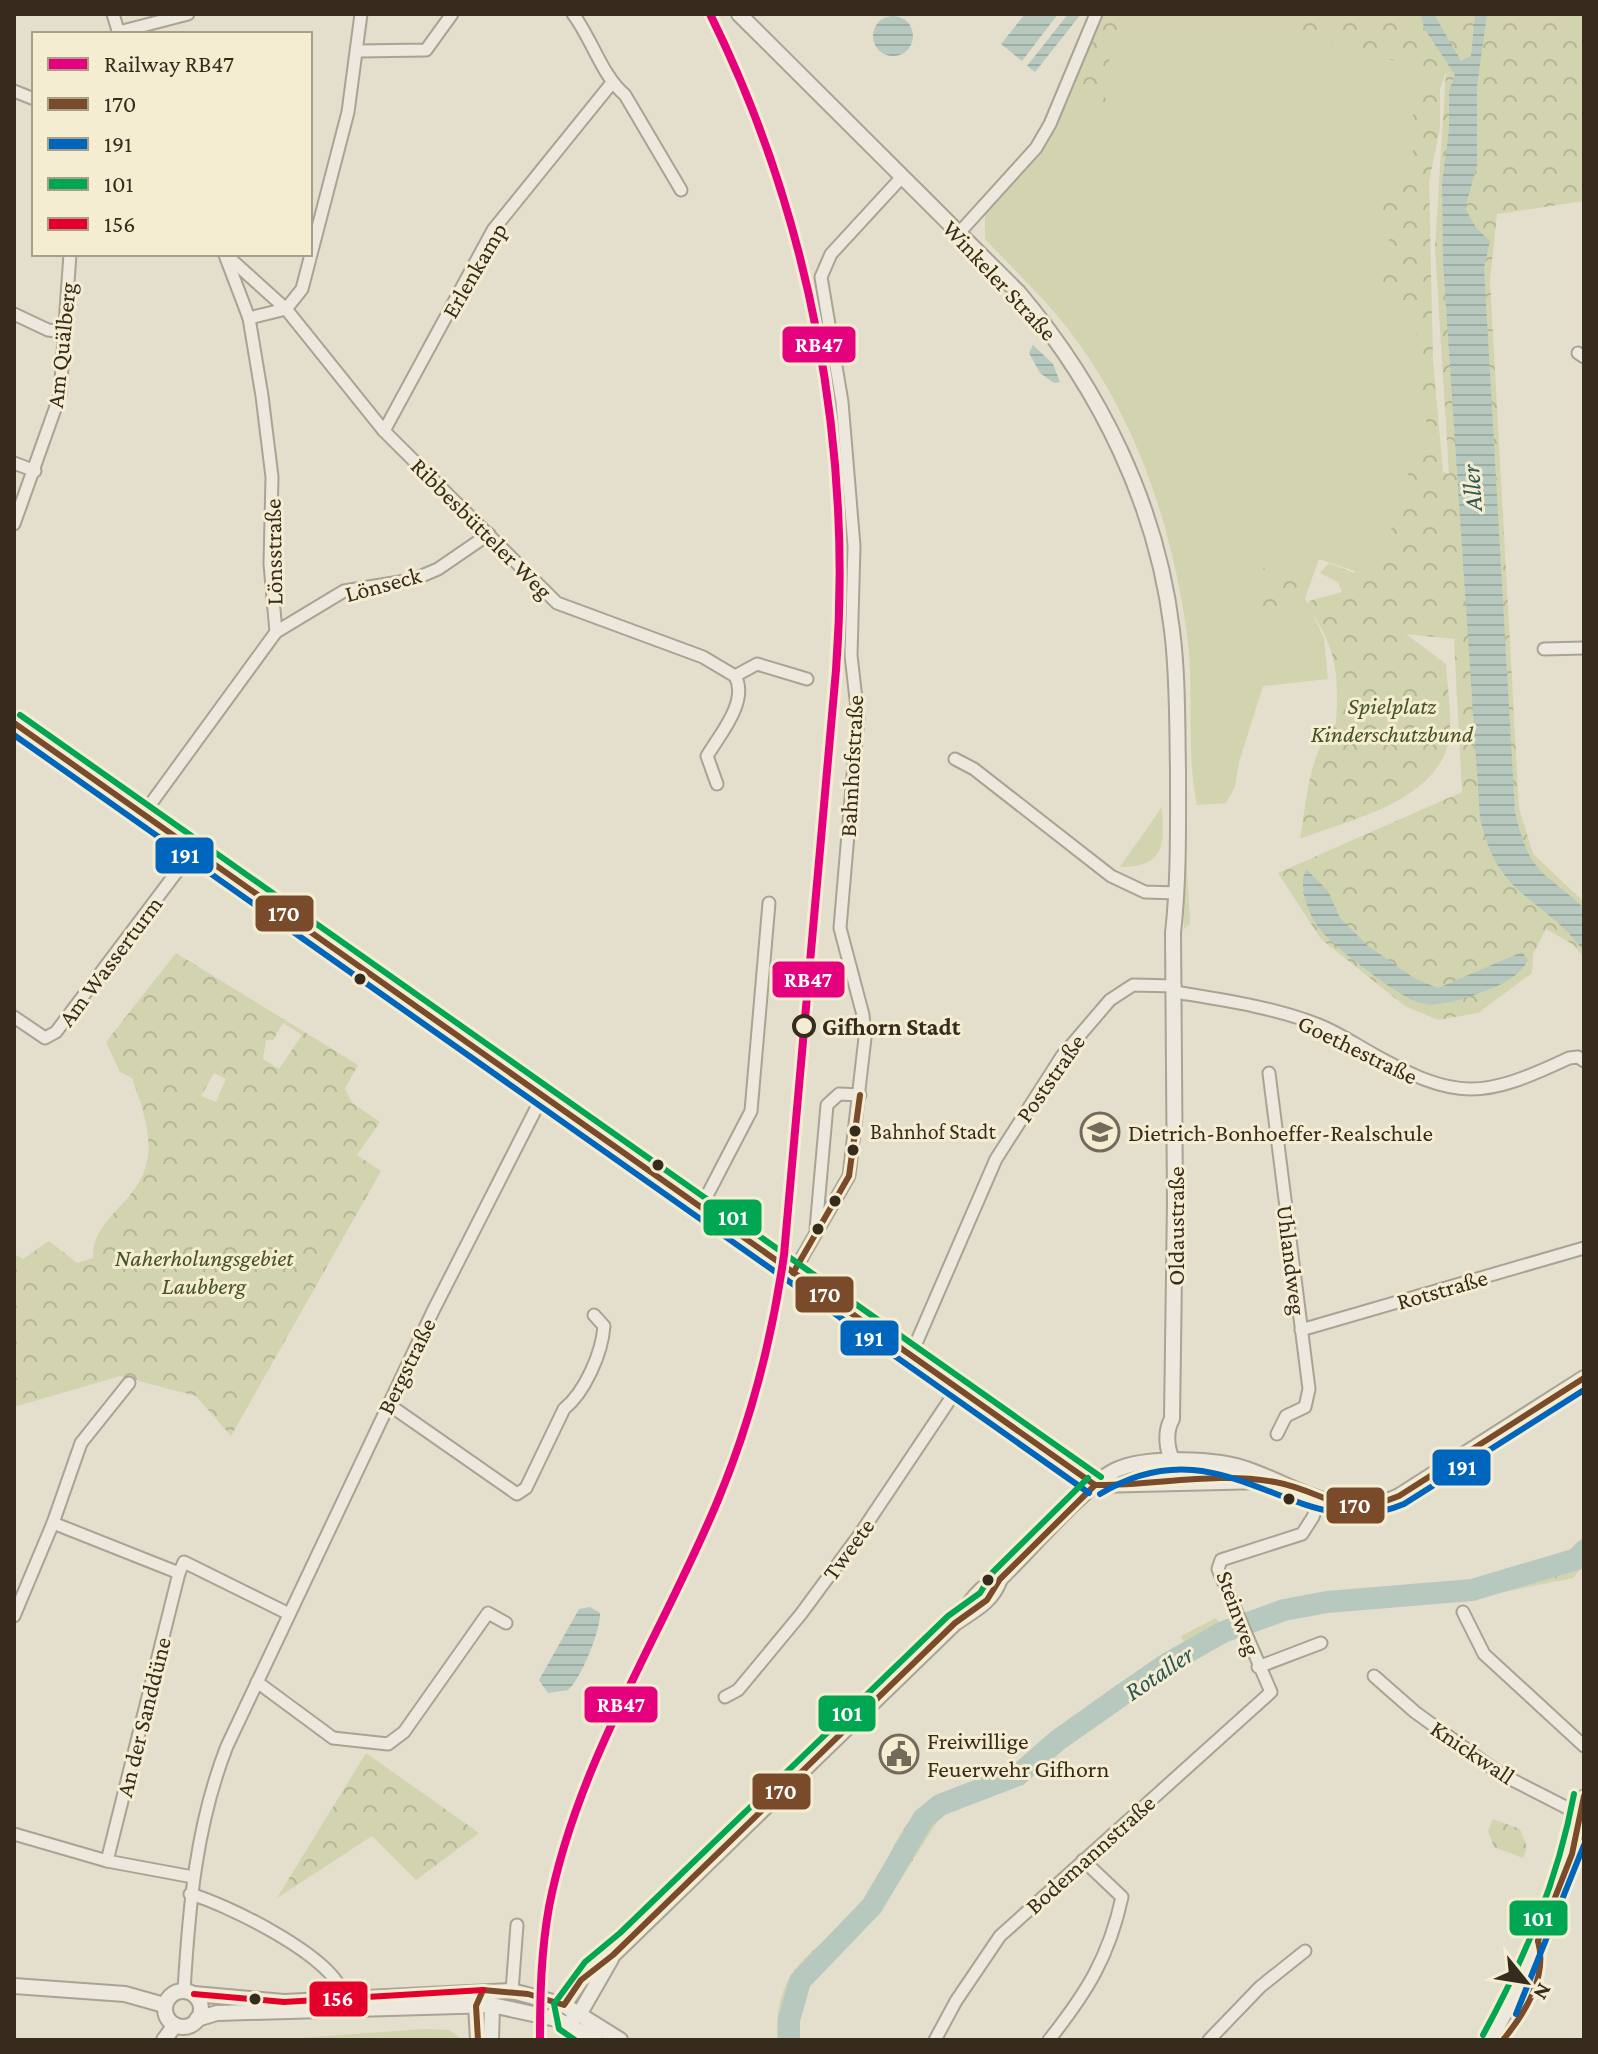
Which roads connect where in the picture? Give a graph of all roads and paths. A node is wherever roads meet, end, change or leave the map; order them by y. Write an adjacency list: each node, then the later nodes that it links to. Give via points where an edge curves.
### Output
1 (188, 14): 7 (street)
2 (361, 14): 8 (street)
3 (452, 14): 8 (street, via 426,50)
4 (573, 14): 9 (street, via 588,33)
5 (739, 14): 10 (street, Winkeler Straße)
6 (1096, 14): 12 (street, via 1036,148)
7 (123, 32)
8 (358, 51): 13 (street)
9 (611, 84): 11 (street, via 625,95); 22 (street, Erlenkamp, via 493,230)
10 (901, 178): 12 (street, Winkeler Straße); 43 (street, Bahnhofstraße, via 831,254 821,277 842,402 854,546 851,655 858,717 840,928 865,1027)
11 (681, 190)
12 (959, 233): 37 (street, Winkeler Straße, via 1019,293 1083,379 1129,469 1146,519 1172,630)
13 (312, 251)
14 (70, 256): 21 (street, Am Quälberg)
15 (226, 256): 20 (street, Lönsstraße)
16 (227, 256): 18 (street, Ribbesbütteler Weg)
17 (311, 256): 18 (street, via 302,289)
18 (286, 309): 20 (street); 22 (street, Ribbesbütteler Weg)
19 (14, 314): 21 (street)
20 (249, 318): 27 (street, Lönsstraße, via 272,477 270,564)
21 (64, 332): 24 (street, Am Quälberg, via 60,395)
22 (384, 431): 26 (street, Ribbesbütteler Weg)
23 (14, 463): 24 (street)
24 (35, 471): 25 (street, Am Quälberg)
25 (14, 524)
26 (489, 534): 27 (street, Lönseck, via 438,569 412,580 344,591); 30 (street, Ribbesbütteler Weg, via 557,603 703,657)
27 (276, 632): 35 (street, Lönsstraße)
28 (1584, 648): 29 (street)
29 (1544, 649)
30 (735, 676): 31 (street, via 757,664); 34 (street, via 738,700 707,756)
31 (807, 679)
32 (14, 723): 35 (street)
33 (955, 759): 37 (street, via 1111,876 1145,892)
34 (717, 784)
35 (144, 813): 36 (street)
36 (194, 849): 40 (street, Am Wasserturm, via 56,1032 45,1038); 44 (street)
37 (1177, 893): 39 (street, Oldaustraße)
38 (769, 903): 45 (street, via 751,1111)
39 (1175, 989): 41 (street, Goethestraße, via 1322,1026 1416,1078 1451,1088 1499,1086 1569,1058); 51 (street, Poststraße, via 1133,985 1110,1000 1062,1056 996,1159); 57 (street, Oldaustraße, via 1168,1426 1168,1455)
40 (14, 1017)
41 (1584, 1061)
42 (1269, 1073): 50 (street, Uhlandweg)
43 (860, 1095): 46 (street, Bahnhofstraße, via 849,1176); 46 (street, Bahnhofstraße, via 839,1094 827,1105)
44 (542, 1097): 45 (street); 55 (street, Bergstraße)
45 (700, 1209): 48 (street)
46 (816, 1234): 48 (street, Bahnhofstraße)
47 (1584, 1248): 50 (street, Rotstraße)
48 (793, 1273): 51 (street)
49 (594, 1315): 55 (street, via 604,1326 600,1347 526,1488 517,1494)
50 (1301, 1330): 56 (street, Uhlandweg, via 1308,1401 1286,1416)
51 (911, 1355): 54 (street)
52 (1584, 1378): 61 (street, via 1384,1504 1356,1508)
53 (129, 1383): 62 (street, via 81,1443)
54 (957, 1389): 60 (street); 73 (street, Tweete, via 801,1614 738,1690)
55 (388, 1404): 65 (street, Bergstraße)
56 (1277, 1434)
57 (1174, 1462): 58 (street, via 1237,1466); 59 (street, Oldaustraße); 60 (street, via 1123,1468)
58 (1273, 1481): 59 (street); 61 (street)
59 (1175, 1482): 60 (street)
60 (1095, 1485): 83 (street, via 1000,1579 985,1602 958,1621)
61 (1319, 1499): 69 (street, Steinweg, via 1302,1534 1221,1560 1218,1569)
62 (53, 1523): 63 (street); 66 (street)
63 (179, 1573): 65 (street, via 184,1562); 78 (street, An der Sanddüne)
64 (1463, 1612): 74 (street, via 1484,1654)
65 (287, 1613): 71 (street, Bergstraße)
66 (14, 1616)
67 (506, 1623): 71 (street, via 488,1613 404,1732 388,1744 333,1738)
68 (1321, 1643): 69 (street)
69 (1258, 1667): 72 (street, Steinweg)
70 (1374, 1676): 75 (street, Knickwall, via 1489,1766)
71 (257, 1682): 79 (street, Bergstraße, via 208,1796)
72 (1271, 1692): 77 (street, Bodemannstraße)
73 (725, 1697)
74 (1584, 1746)
75 (1583, 1807): 105 (street, via 1548,1916)
76 (14, 1834): 78 (street)
77 (1083, 1860): 102 (street, Bodemannstraße, via 1000,1936); 103 (street, via 1122,1897 1113,1940 1088,1992)
78 (107, 1861): 79 (street)
79 (193, 1877): 80 (street, Bergstraße)
80 (190, 1894): 87 (street, Bergstraße); 88 (street, via 263,1927 331,1972)
81 (517, 1925): 86 (street)
82 (1305, 1951): 104 (street, via 1260,1987)
83 (613, 1955): 91 (street, via 581,1980); 93 (street)
84 (14, 1986): 89 (street, via 125,1994)
85 (483, 1990): 86 (street); 88 (street); 90 (street); 92 (street)
86 (512, 1991): 91 (street)
87 (189, 1992): 88 (street, via 252,2002); 89 (street, via 171,1994); 94 (street, via 200,2004)
88 (343, 1998)
89 (164, 2005): 96 (street, via 166,2017)
90 (492, 2005): 92 (street); 95 (street); 99 (street)
91 (564, 2005): 93 (street); 95 (street)
92 (476, 2006): 94 (street, via 217,2013); 98 (street)
93 (580, 2013): 95 (street); 101 (street)
94 (197, 2019): 96 (street, via 185,2027)
95 (567, 2024): 100 (street)
96 (175, 2025): 97 (street)
97 (164, 2040)
98 (478, 2040)
99 (491, 2040)
100 (596, 2040)
101 (620, 2040)
102 (935, 2040)
103 (1049, 2040)
104 (1209, 2040)
105 (1492, 2040)

